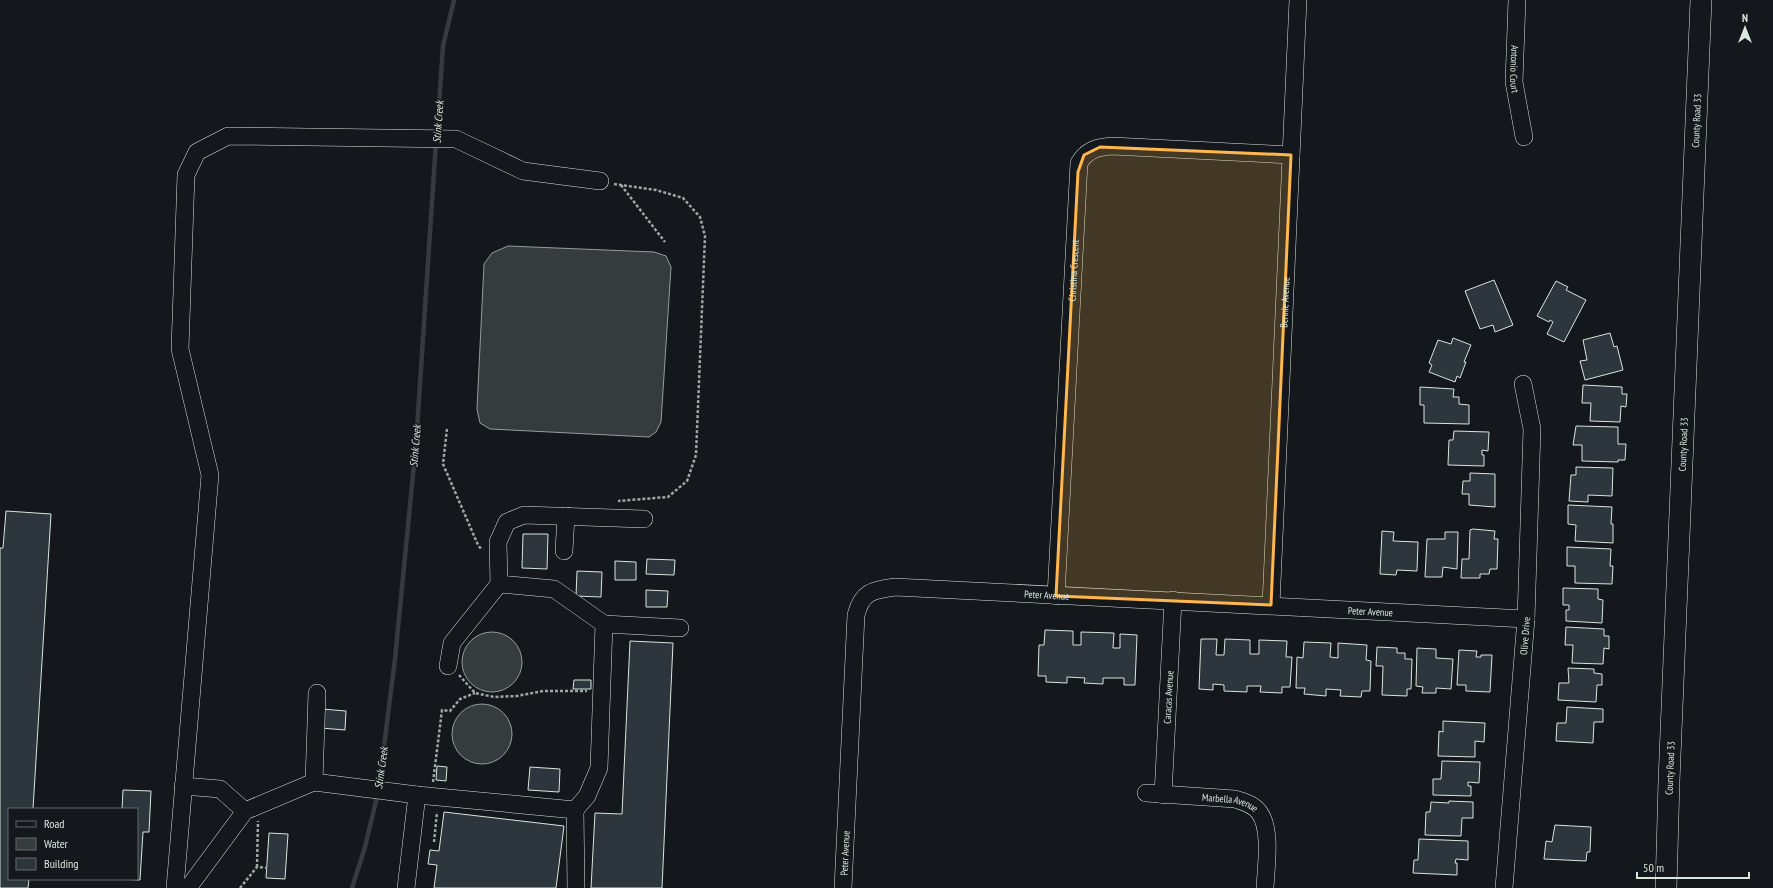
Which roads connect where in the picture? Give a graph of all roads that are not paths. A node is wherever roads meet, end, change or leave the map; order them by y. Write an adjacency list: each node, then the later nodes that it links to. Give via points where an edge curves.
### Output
1 (1298, 0): 5 (street, Bennie Avenue)
2 (1517, 0): 4 (street, Antonio Court, via 1514,82)
3 (1701, 0): 34 (main road, County Road 33)
4 (1524, 137)
5 (1291, 155): 12 (street, Christina Crescent, via 1112,146 1090,151 1079,163); 14 (street, Bennie Avenue)
6 (600, 181): 21 (street, via 523,171 456,139 445,138 228,136 197,152 186,175 180,349 210,475)
7 (1523, 384): 15 (street, Olive Drive, via 1532,429)
8 (566, 516): 9 (street); 10 (street); 11 (street, via 524,515 507,522 498,542)
9 (644, 519)
10 (564, 552)
11 (499, 584): 16 (street, via 554,589); 18 (street, via 452,643)
12 (1056, 596): 13 (street, Peter Avenue); 31 (street, Peter Avenue, via 895,587 872,591 863,596 856,615)
13 (1173, 600): 14 (street, Peter Avenue); 23 (street, Caracas Avenue)
14 (1271, 605): 15 (street, Peter Avenue)
15 (1526, 619): 33 (street, Olive Drive)
16 (604, 624): 17 (street); 26 (street, via 599,768 587,796)
17 (680, 628)
18 (448, 663)
19 (317, 693): 20 (street)
20 (314, 782): 24 (street); 25 (street)
21 (183, 786): 25 (street, via 220,789); 27 (street)
22 (1146, 793): 23 (street, Marbella Avenue)
23 (1163, 795): 32 (street, Marbella Avenue, via 1234,799 1248,803 1259,812 1265,825 1267,847)
24 (429, 796): 26 (street); 29 (street)
25 (251, 808): 28 (street)
26 (575, 810): 30 (street)
27 (176, 888)
28 (188, 888)
29 (406, 888)
30 (576, 888)
31 (843, 888)
32 (1265, 888)
33 (1504, 888)
34 (1666, 888)

